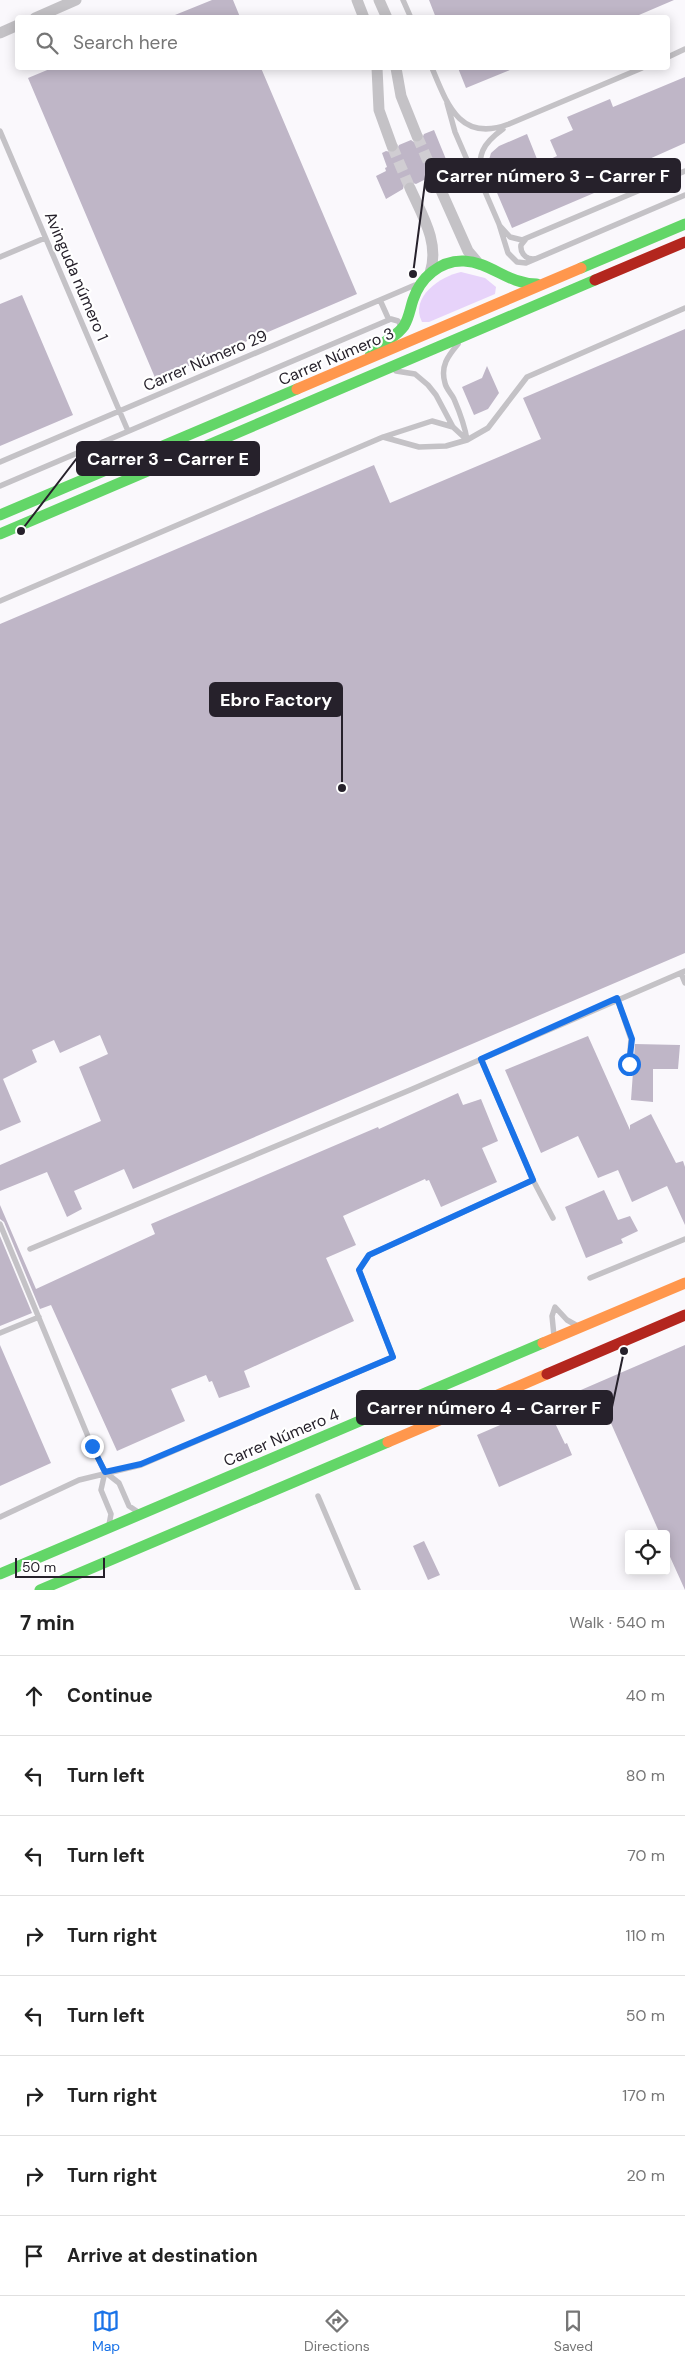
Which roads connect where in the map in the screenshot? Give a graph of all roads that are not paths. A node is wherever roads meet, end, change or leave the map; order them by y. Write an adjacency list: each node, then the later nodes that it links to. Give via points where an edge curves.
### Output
1 (76, 0): 5 (street)
2 (357, 0): 6 (street)
3 (379, 0): 7 (street)
4 (403, 0): 8 (lane)
5 (42, 15)
6 (363, 15)
7 (385, 15)
8 (410, 15)
9 (15, 26): 10 (street)
10 (0, 33)
11 (685, 49): 12 (lane)
12 (670, 55)
13 (377, 70): 21 (street, via 379,110)
14 (396, 70): 20 (street, via 401,96)
15 (433, 70): 17 (lane)
16 (637, 70): 18 (lane)
17 (447, 103): 18 (lane, via 456,117 475,128 492,129); 24 (lane, via 455,132 471,169)
18 (509, 124): 24 (lane, via 484,147 479,161)
19 (0, 131): 29 (lane, Avinguda número 1)
20 (417, 136)
21 (392, 146)
22 (685, 172): 30 (lane)
23 (435, 177): 34 (street, via 468,251)
24 (480, 180): 27 (lane)
25 (410, 188): 35 (street, via 432,236 434,259)
26 (685, 195): 33 (lane)
27 (499, 224): 30 (lane, via 513,239); 33 (lane, via 502,240 513,260 522,263)
28 (685, 224): 36 (main road, Carrer Número 3)
29 (45, 238): 32 (lane); 44 (lane, Avinguda número 1)
30 (527, 239): 33 (lane, via 521,245 521,252 526,258)
31 (685, 242): 41 (main road, Carrer Número 3)
32 (0, 257)
33 (535, 260)
34 (480, 265): 35 (main road, via 457,261 440,266); 36 (main road, via 518,284)
35 (426, 277): 37 (lane, Carrer Número 29); 40 (main road)
36 (544, 284): 42 (main road, Carrer Número 3)
37 (380, 300): 39 (lane); 44 (lane, Carrer Número 29)
38 (685, 308): 48 (lane, via 527,377 488,428)
39 (389, 320): 40 (lane, via 400,322); 46 (lane)
40 (400, 331): 42 (main road)
41 (465, 336): 43 (main road, Carrer Número 3); 48 (lane, via 443,368 445,384)
42 (348, 368): 51 (main road, Carrer Número 3)
43 (388, 369): 45 (lane, via 415,374 423,380 436,395); 52 (main road, Carrer Número 3)
44 (120, 411): 46 (lane, Avinguda número 1); 49 (lane, Carrer Número 29)
45 (453, 427): 47 (lane, via 432,421); 48 (lane)
46 (128, 432): 50 (lane)
47 (383, 437): 48 (lane, via 419,447 446,446); 53 (lane)
48 (468, 440)
49 (0, 462)
50 (0, 486)
51 (0, 516)
52 (0, 534)
53 (0, 601)
54 (683, 972): 55 (lane); 56 (lane)
55 (685, 984)
56 (617, 998): 57 (lane); 58 (lane, via 632,1039)
57 (481, 1059): 59 (lane); 63 (lane)
58 (629, 1064)
59 (533, 1180): 60 (lane); 71 (lane, via 369,1255 359,1270 393,1357 141,1464)
60 (553, 1218)
61 (0, 1224): 67 (lane)
62 (685, 1239): 64 (lane)
63 (30, 1249)
64 (590, 1278)
65 (685, 1282): 68 (main road, Carrer Número 4)
66 (685, 1315): 77 (main road)
67 (39, 1317): 69 (lane); 71 (lane)
68 (579, 1327): 70 (main road, Carrer Número 4); 70 (lane, via 555,1307 552,1316)
69 (0, 1333)
70 (554, 1338): 73 (main road, Carrer Número 4)
71 (105, 1472): 73 (lane, via 119,1483 129,1506); 74 (lane, via 79,1480); 75 (lane, via 101,1490 111,1514)
72 (318, 1496): 78 (lane)
73 (143, 1514): 75 (main road, Carrer Número 4)
74 (0, 1516)
75 (105, 1530): 76 (main road, Carrer Número 4)
76 (0, 1574)
77 (40, 1590)
78 (358, 1590)

